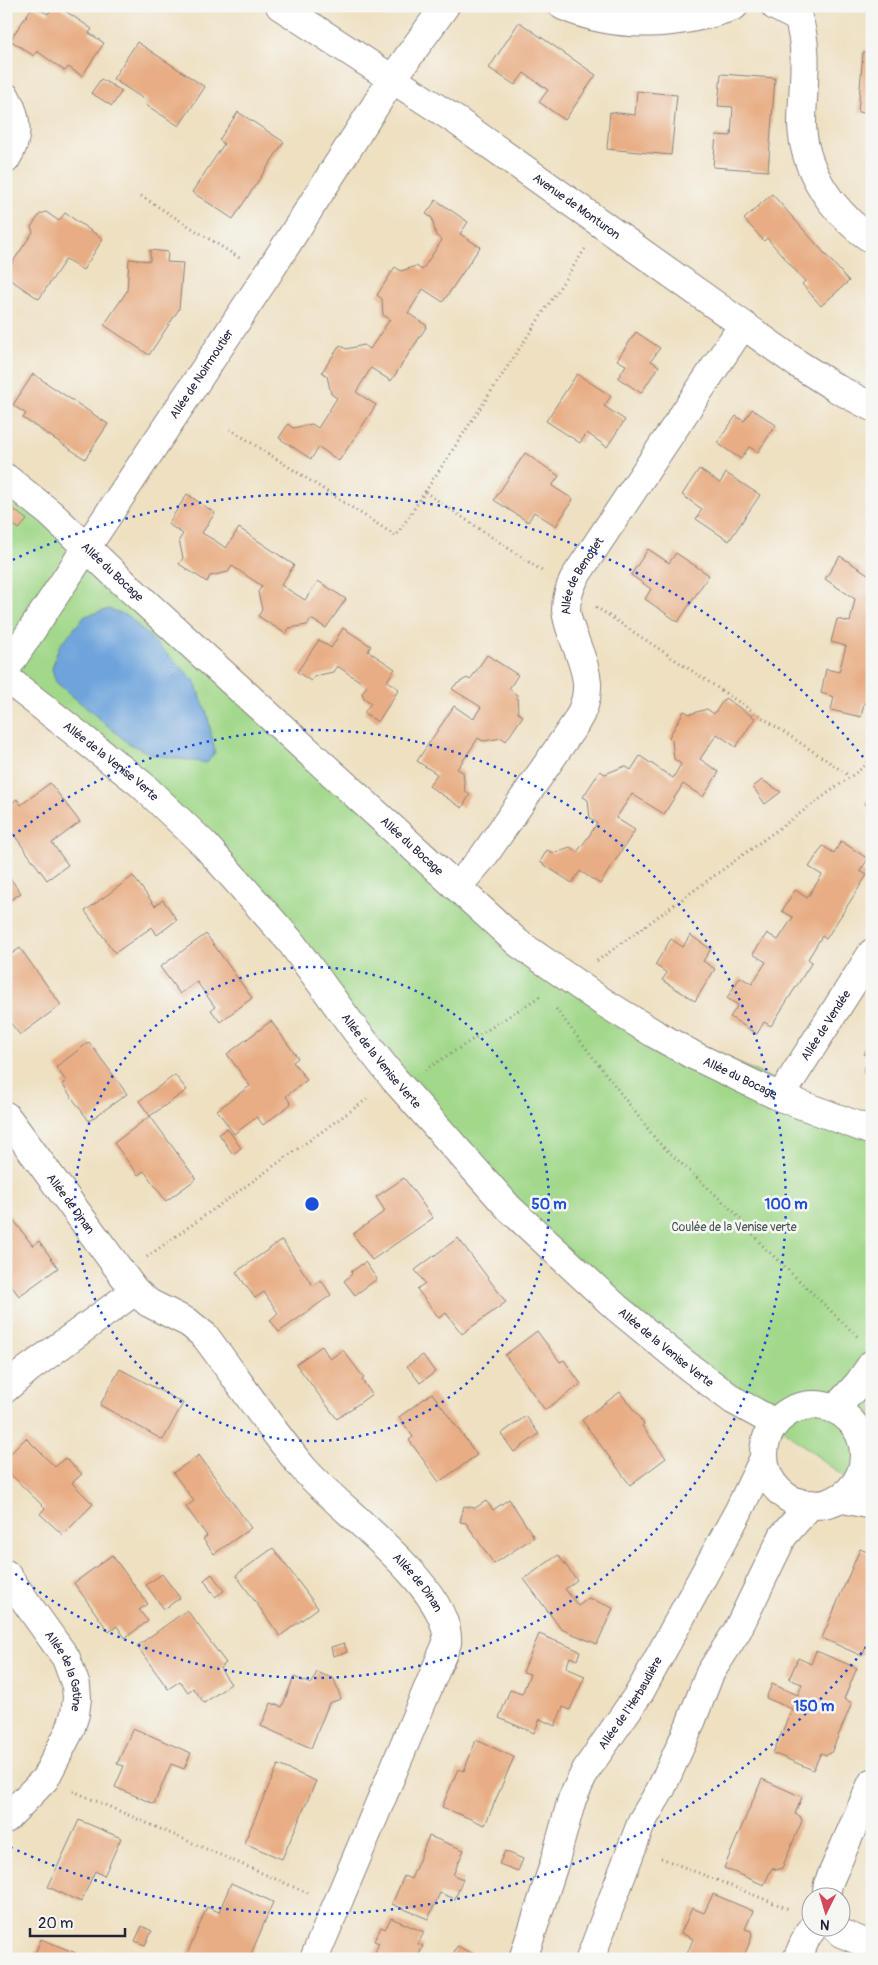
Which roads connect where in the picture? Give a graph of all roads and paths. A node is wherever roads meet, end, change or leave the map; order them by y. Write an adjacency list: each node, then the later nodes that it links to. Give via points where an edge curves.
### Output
1 (280, 6): 6 (street, Avenue de Monturon)
2 (445, 6): 6 (street, Allée de Noirmoutier)
3 (563, 6): 4 (street, via 592,16 643,23 680,20)
4 (734, 6)
5 (775, 6): 11 (street, via 798,18 800,26 805,61 802,127 807,155 817,181 851,224)
6 (393, 78): 10 (street, Avenue de Monturon); 12 (street, Allée de Noirmoutier)
7 (6, 97): 8 (street, via 16,118 16,129 11,152)
8 (6, 159)
9 (141, 196): 12 (path)
10 (602, 223): 13 (street, Avenue de Monturon); 16 (path)
11 (872, 239)
12 (267, 275): 17 (street, Allée de Noirmoutier)
13 (743, 325): 14 (street, Avenue de Monturon, via 836,388); 21 (street, Allée de Benodet, via 575,577 566,610 587,674 585,705 483,856)
14 (872, 406)
15 (6, 478): 17 (street, Allée du Bocage)
16 (425, 492)
17 (87, 548): 18 (street, Allée de Noirmoutier); 21 (street, Allée du Bocage)
18 (6, 669)
19 (6, 678): 25 (street, Allée de la Venise Verte, via 141,784 205,846 290,941)
20 (872, 761): 23 (path)
21 (456, 887): 23 (street, Allée du Bocage, via 518,943)
22 (872, 953): 26 (street, Allée de Vendée)
23 (571, 980): 24 (path); 26 (street, Allée du Bocage, via 655,1034)
24 (545, 994): 25 (path, via 412,1078); 30 (path, via 658,1142 734,1212)
25 (395, 1080): 29 (path); 33 (street, Allée de la Venise Verte, via 509,1208 616,1308 733,1400)
26 (780, 1098): 28 (street, Allée du Bocage)
27 (6, 1116): 29 (street, Allée de Dinan)
28 (872, 1131)
29 (128, 1283): 31 (street); 45 (street, Allée de Dinan, via 148,1303 189,1322 205,1336 304,1468 431,1594 446,1626 447,1643)
30 (868, 1354): 32 (street, via 858,1384)
31 (6, 1388)
32 (835, 1409): 33 (street, via 818,1405 801,1407); 35 (street, via 857,1428)
33 (775, 1424): 34 (street, via 766,1443)
34 (764, 1458): 37 (street, via 766,1470 778,1489 797,1501); 51 (street, Allée de l'Herbaudière, via 640,1692 586,1770 572,1799)
35 (868, 1468): 36 (street)
36 (839, 1498): 37 (street); 38 (street)
37 (811, 1504): 43 (street, via 783,1536 737,1631 710,1673 685,1736)
38 (872, 1505)
39 (6, 1574): 40 (street, Allée de la Gatine, via 58,1644 76,1686 75,1714 70,1730)
40 (46, 1780): 42 (street, Allée de la Gatine); 45 (path)
41 (872, 1783): 44 (street)
42 (6, 1819)
43 (632, 1846): 46 (path); 52 (street)
44 (827, 1888)
45 (336, 1906): 50 (street, Allée de Dinan)
46 (793, 1910)
47 (850, 1937): 49 (street)
48 (806, 1938): 53 (street)
49 (872, 1946)
50 (314, 1959)
51 (524, 1959)
52 (590, 1959)
53 (796, 1959)

